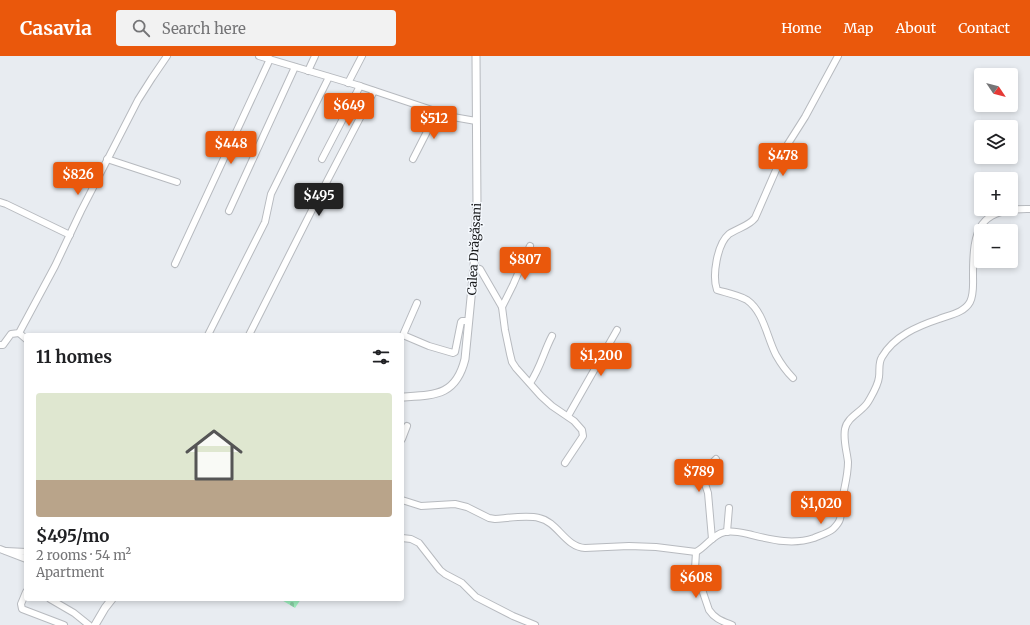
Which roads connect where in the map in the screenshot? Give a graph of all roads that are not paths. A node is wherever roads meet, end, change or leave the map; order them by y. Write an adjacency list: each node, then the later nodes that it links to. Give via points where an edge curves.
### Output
1 (167, 56): 16 (street, via 138,100)
2 (259, 56): 7 (street)
3 (315, 56): 9 (street)
4 (362, 56): 11 (street)
5 (476, 56): 15 (main road, Calea Drăgășani)
6 (838, 56): 39 (street, via 786,147 756,218 728,235 720,248 715,273 717,290 747,300 754,306 776,354)
7 (274, 59): 8 (street); 25 (street)
8 (295, 67): 9 (street); 22 (street)
9 (308, 71): 10 (street)
10 (329, 77): 11 (street); 32 (street, via 271,194 265,222)
11 (348, 83): 12 (street)
12 (360, 86): 13 (street); 17 (street)
13 (374, 91): 14 (street); 33 (street)
14 (438, 112): 15 (street); 18 (street)
15 (476, 121): 26 (main road, Calea Drăgășani, via 477,205)
16 (107, 159): 19 (street); 23 (street)
17 (322, 159)
18 (413, 159)
19 (177, 182)
20 (0, 202): 23 (street)
21 (1030, 209): 49 (street, via 1007,210 991,216 982,224 974,248 972,296 967,307 907,333 881,358 875,389 863,410 850,420 845,430 847,480 840,518 834,528 810,539 785,542 739,532)
22 (229, 211)
23 (70, 235): 31 (street)
24 (530, 246): 28 (street)
25 (175, 264)
26 (474, 267): 28 (street, via 480,269 485,276); 29 (main road, Calea Drăgășani)
27 (417, 303): 34 (street)
28 (502, 307): 40 (street, via 512,362)
29 (469, 321): 35 (street, via 461,322 453,353); 41 (main road, Calea Drăgășani, via 465,359 462,372 455,382 444,391 431,395)
30 (617, 330): 42 (street)
31 (19, 333): 37 (street); 38 (street, via 11,334 3,345)
32 (209, 333)
33 (250, 333)
34 (404, 333)
35 (404, 335)
36 (552, 336): 40 (street, via 536,375)
37 (24, 337)
38 (0, 345)
39 (793, 378)
40 (530, 383): 42 (street, via 552,406)
41 (404, 397)
42 (568, 416): 46 (street, via 582,430 583,436)
43 (408, 426): 44 (street)
44 (404, 435)
45 (716, 459): 51 (street, via 706,468 703,478 708,493)
46 (565, 463)
47 (404, 501): 54 (street, via 421,506 454,504 495,519 539,518 546,520 570,543 580,548 629,546)
48 (729, 508): 49 (street)
49 (727, 532): 51 (street)
50 (404, 538): 62 (street, via 419,543 440,570 462,583 476,597)
51 (712, 539): 54 (street)
52 (1, 550): 53 (street); 55 (street)
53 (24, 552)
54 (696, 552): 63 (street, via 695,569 709,610 717,619)
55 (24, 558)
56 (24, 597): 59 (street, via 22,609)
57 (53, 601): 60 (street)
58 (110, 601): 61 (main road)
59 (64, 625)
60 (89, 625)
61 (95, 625)
62 (535, 625)
63 (732, 625)

